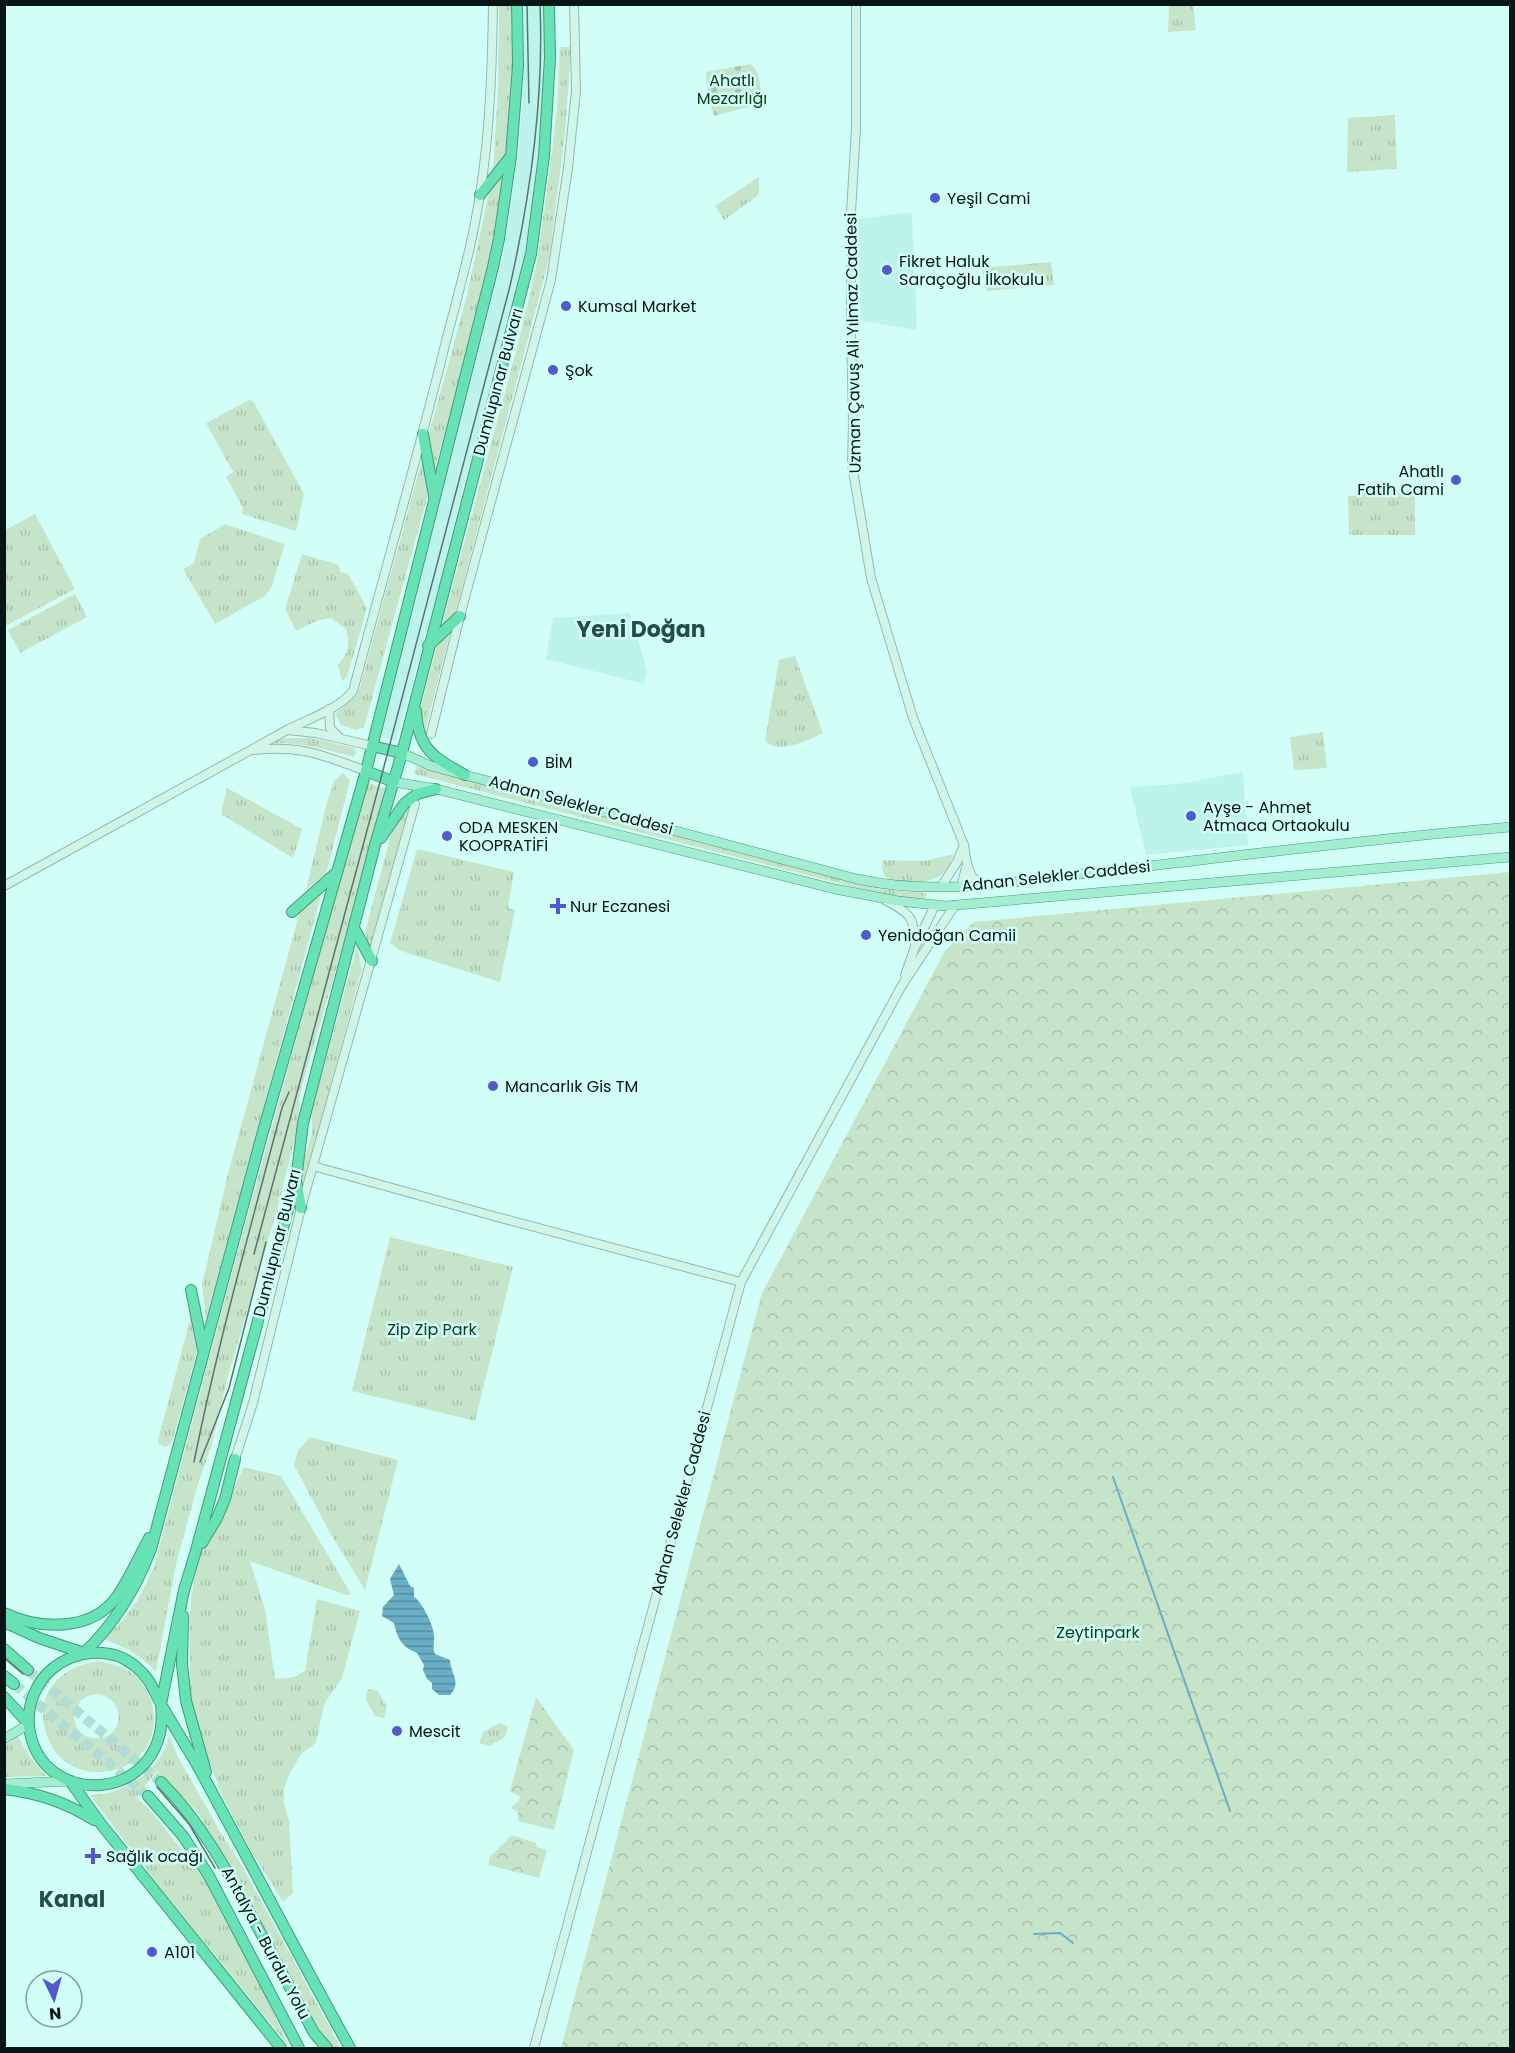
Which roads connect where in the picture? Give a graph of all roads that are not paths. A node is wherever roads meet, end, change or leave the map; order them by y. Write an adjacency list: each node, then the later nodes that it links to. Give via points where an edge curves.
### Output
1 (493, 4): 7 (street, via 493,53)
2 (517, 4): 6 (highway, Dumlupınar Bulvarı, via 518,66)
3 (549, 4): 11 (highway, Dumlupınar Bulvarı, via 544,156 531,254)
4 (574, 4): 10 (street, Dumlupınar Bulvarı, via 576,91 551,280)
5 (856, 4): 27 (street, Uzman Çavuş Ali Yılmaz Caddesi, via 851,212 852,465 871,578 913,718)
6 (511, 156): 7 (highway); 9 (highway, Dumlupınar Bulvarı, via 497,248)
7 (480, 195): 8 (street)
8 (423, 434): 9 (highway); 13 (street, via 352,691)
9 (435, 502): 17 (highway, Dumlupınar Bulvarı)
10 (460, 616): 11 (highway); 15 (street, Dumlupınar Bulvarı)
11 (428, 646): 12 (highway, Dumlupınar Bulvarı)
12 (415, 699): 19 (highway, Dumlupınar Bulvarı); 21 (highway, via 417,728 433,757)
13 (329, 709): 14 (street); 16 (street, via 330,728)
14 (287, 730): 16 (street); 18 (street)
15 (431, 734)
16 (341, 739): 17 (street)
17 (372, 746): 19 (highway); 20 (highway, Dumlupınar Bulvarı)
18 (250, 750): 20 (street, via 293,748); 31 (street)
19 (402, 753): 21 (main road, Adnan Selekler Caddesi); 22 (highway, Dumlupınar Bulvarı)
20 (366, 771): 22 (highway); 30 (highway, Dumlupınar Bulvarı)
21 (465, 775): 33 (main road, Adnan Selekler Caddesi, via 857,879)
22 (394, 782): 23 (main road, Adnan Selekler Caddesi); 26 (highway, Dumlupınar Bulvarı)
23 (436, 789): 26 (highway, via 417,794 404,804); 35 (main road, Adnan Selekler Caddesi)
24 (415, 804): 41 (street)
25 (1510, 827): 32 (main road, Adnan Selekler Caddesi)
26 (375, 845): 39 (highway, Dumlupınar Bulvarı)
27 (964, 845): 29 (street, Uzman Çavuş Ali Yılmaz Caddesi); 33 (street)
28 (1510, 857): 37 (main road, Adnan Selekler Caddesi)
29 (967, 864): 32 (street, via 972,877); 34 (street)
30 (338, 872): 38 (highway); 48 (highway, Dumlupınar Bulvarı)
31 (7, 883)
32 (987, 886): 34 (main road, Adnan Selekler Caddesi)
33 (941, 887): 34 (main road, Adnan Selekler Caddesi); 36 (main road)
34 (961, 887): 37 (main road)
35 (882, 899): 36 (main road, Adnan Selekler Caddesi); 40 (street, Adnan Selekler Caddesi, via 908,914 915,927)
36 (935, 905): 37 (main road, Adnan Selekler Caddesi); 40 (street, Adnan Selekler Caddesi)
37 (955, 905): 42 (street, Adnan Selekler Caddesi)
38 (292, 912)
39 (355, 930): 41 (highway); 44 (highway, Dumlupınar Bulvarı, via 303,1123)
40 (915, 947): 42 (street, Adnan Selekler Caddesi)
41 (372, 961): 43 (street)
42 (901, 987): 46 (street, Adnan Selekler Caddesi)
43 (313, 1166): 45 (street); 46 (street)
44 (296, 1180): 45 (highway); 51 (highway, Dumlupınar Bulvarı)
45 (301, 1208): 49 (street, via 253,1403)
46 (741, 1282): 75 (street, Adnan Selekler Caddesi)
47 (191, 1290): 48 (highway)
48 (203, 1352): 50 (highway, Dumlupınar Bulvarı)
49 (235, 1459): 51 (highway, via 217,1518)
50 (156, 1524): 53 (highway, via 117,1596 102,1612 67,1625 44,1626); 56 (highway, Dumlupınar Bulvarı, via 151,1549 124,1608)
51 (195, 1554): 52 (highway, Dumlupınar Bulvarı)
52 (184, 1590): 61 (highway, Dumlupınar Bulvarı); 68 (highway, via 182,1664 186,1701)
53 (4, 1613)
54 (4, 1622): 56 (highway)
55 (4, 1649): 57 (highway)
56 (84, 1653): 61 (highway, via 110,1654 133,1664 146,1675); 62 (highway, via 66,1659 38,1686 30,1704)
57 (28, 1670)
58 (4, 1676): 59 (highway)
59 (14, 1684)
60 (4, 1698): 62 (highway)
61 (161, 1704): 64 (highway, via 160,1737 138,1770 102,1786); 68 (highway)
62 (29, 1724): 63 (main road); 64 (highway, via 41,1758)
63 (4, 1739)
64 (70, 1781): 66 (main road); 70 (highway)
65 (161, 1782): 73 (highway, Antalya - Burdur Yolu, via 198,1825 225,1867 314,2033)
66 (4, 1784)
67 (4, 1789): 70 (highway, via 63,1802)
68 (210, 1790): 74 (highway)
69 (148, 1796): 72 (highway, Antalya - Burdur Yolu, via 183,1836 209,1876)
70 (101, 1824): 71 (highway)
71 (281, 2049)
72 (299, 2049)
73 (327, 2049)
74 (350, 2049)
75 (534, 2049)

